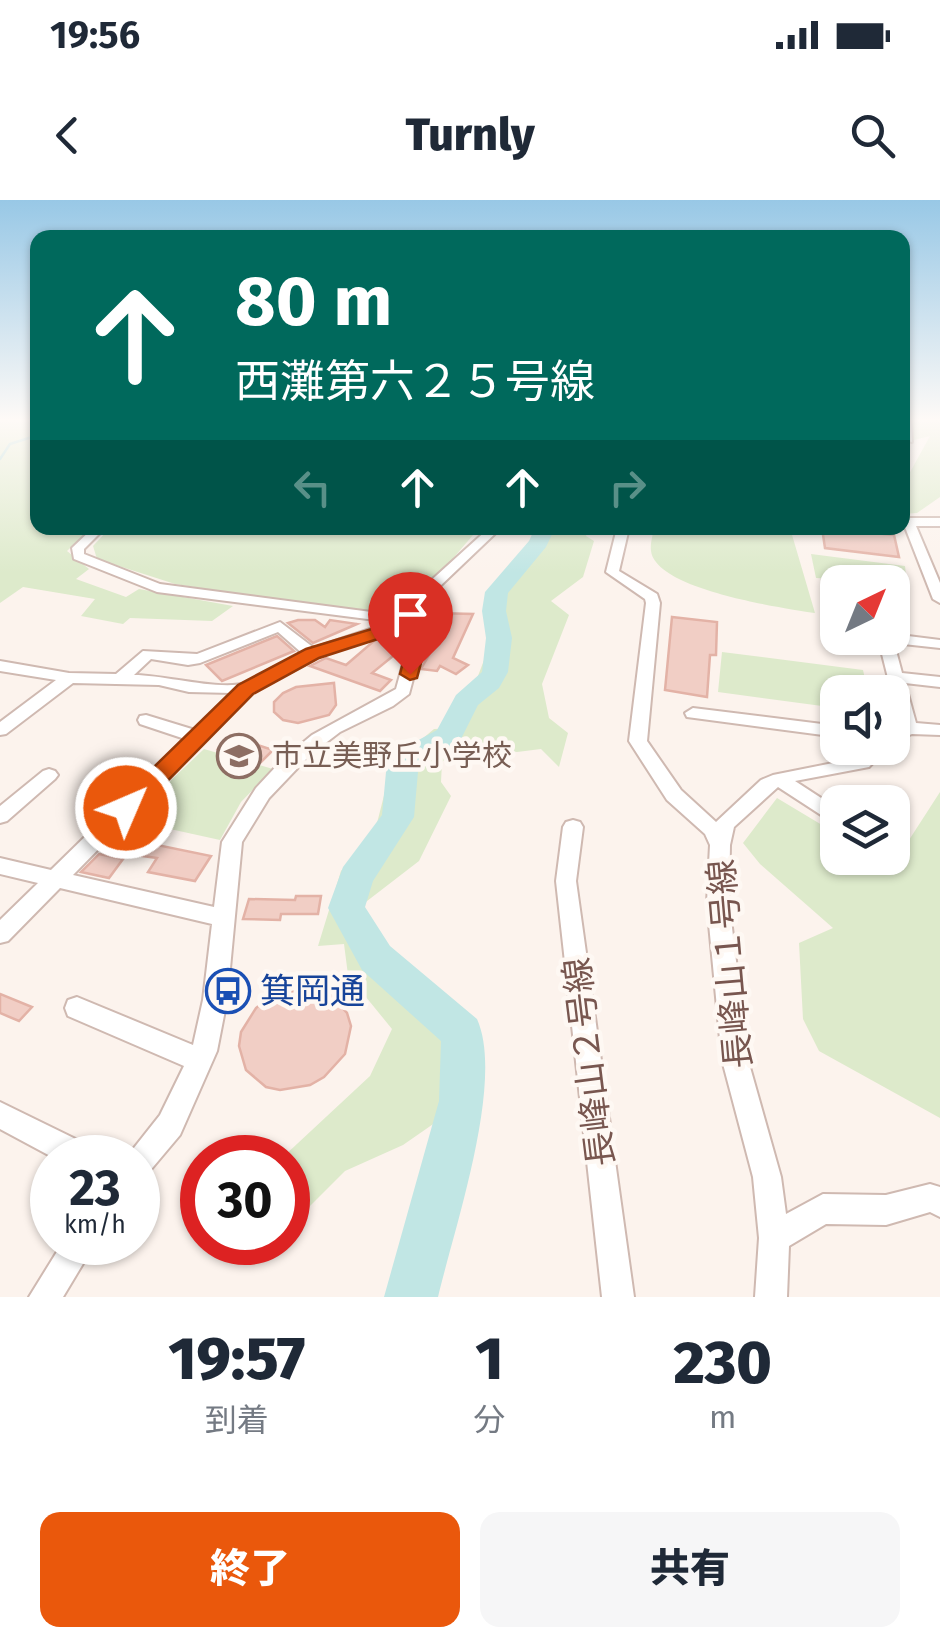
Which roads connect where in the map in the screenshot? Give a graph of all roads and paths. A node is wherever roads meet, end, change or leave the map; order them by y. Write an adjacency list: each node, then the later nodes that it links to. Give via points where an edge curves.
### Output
1 (910, 522): 2 (street)
2 (940, 522)
3 (910, 524): 7 (street)
4 (92, 535): 8 (street, via 78,556 157,588)
5 (488, 535): 8 (street, via 431,588)
6 (621, 535): 32 (street, 長峰山１号線, via 612,572 653,602 638,741 674,795 713,830)
7 (940, 599)
8 (418, 619): 10 (street); 35 (street, via 403,691 308,746 254,802 232,842)
9 (940, 644): 12 (street, via 885,638)
10 (312, 654): 14 (street, via 280,626 200,658 148,654); 17 (street)
11 (0, 666): 13 (street)
12 (895, 675)
13 (69, 678): 14 (street); 20 (street)
14 (120, 679): 17 (street)
15 (910, 679): 16 (street)
16 (940, 682)
17 (246, 690): 24 (street)
18 (694, 713): 21 (street)
19 (146, 720): 24 (street)
20 (3, 726)
21 (820, 730)
22 (940, 730): 23 (street)
23 (910, 732)
24 (197, 738): 34 (street)
25 (857, 765): 27 (street)
26 (49, 775): 28 (street)
27 (779, 779): 29 (street); 32 (street, via 725,824)
28 (10, 797): 30 (street)
29 (820, 807)
30 (0, 816)
31 (573, 826): 47 (street, 長峰山２号線, via 566,881)
32 (720, 845): 43 (street, 長峰山１号線, via 718,903 735,1060 767,1176)
33 (0, 866): 34 (street)
34 (55, 878): 35 (street); 36 (street)
35 (225, 918): 38 (street)
36 (0, 934)
37 (78, 1008): 38 (street)
38 (200, 1060): 41 (street)
39 (0, 1115): 40 (street)
40 (39, 1135)
41 (160, 1137)
42 (940, 1202): 43 (street, via 823,1209)
43 (774, 1238): 45 (street, 長峰山１号線)
44 (66, 1265): 46 (street)
45 (775, 1288)
46 (45, 1297)
47 (618, 1297)

